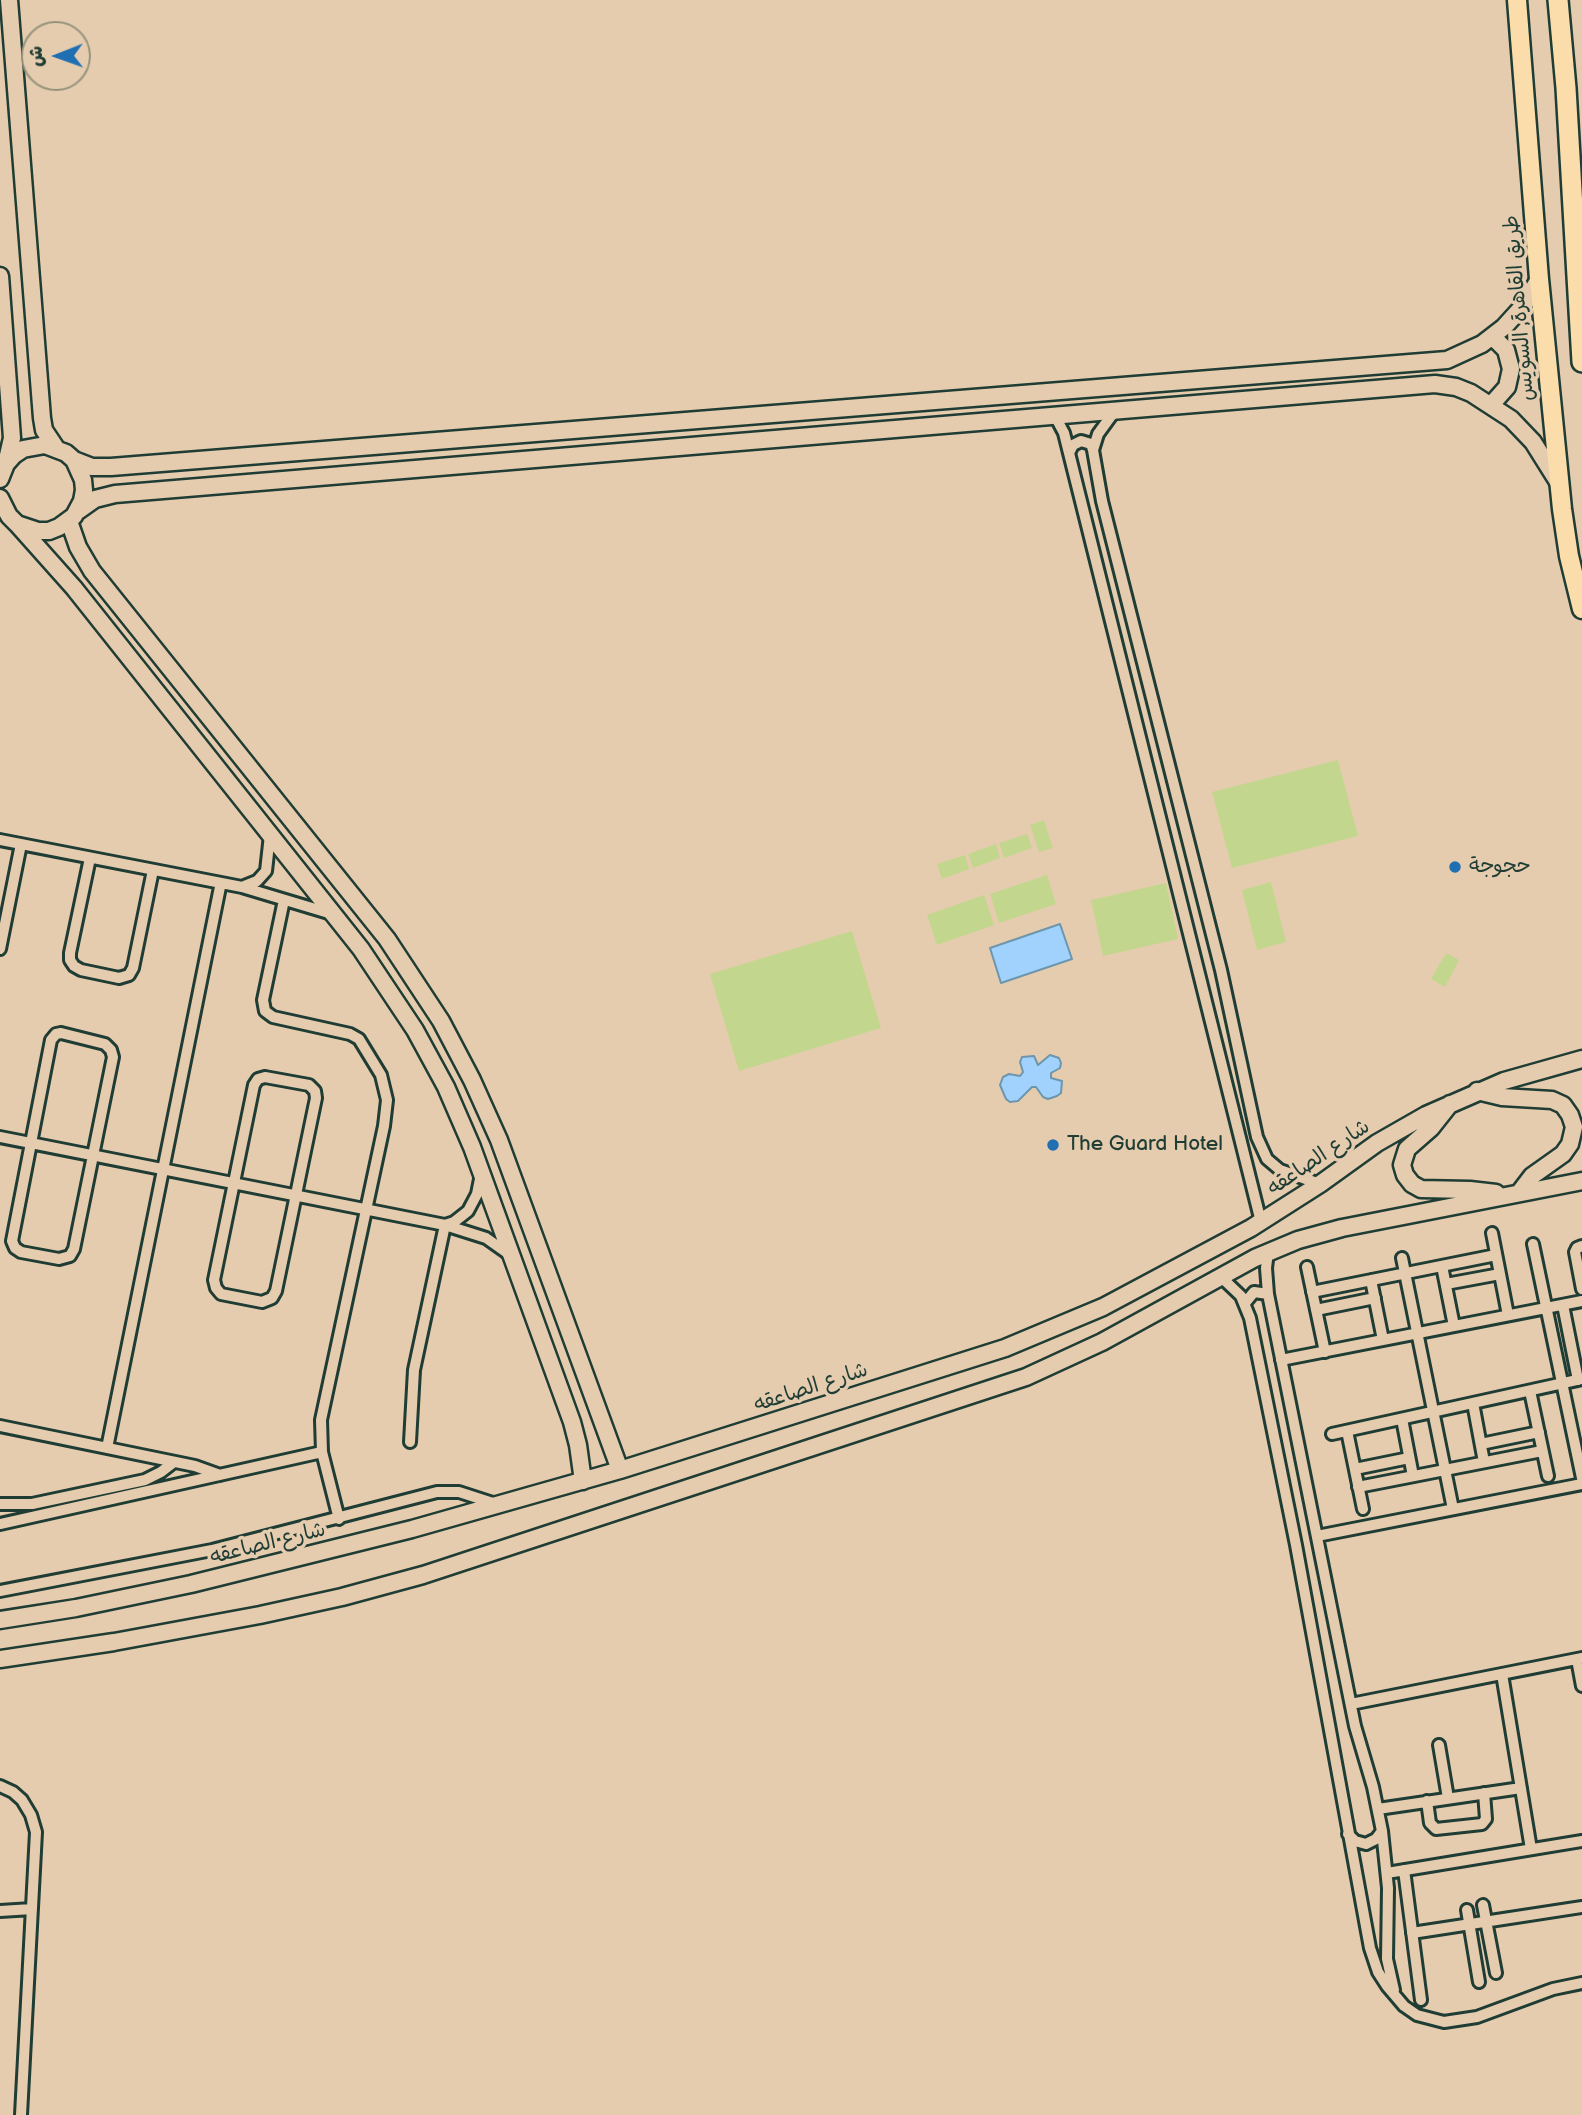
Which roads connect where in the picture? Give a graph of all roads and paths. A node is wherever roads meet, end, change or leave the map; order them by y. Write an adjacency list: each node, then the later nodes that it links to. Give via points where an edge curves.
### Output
1 (9, 0): 11 (street, via 42,418)
2 (1517, 0): 5 (main road, طريق القاهرة, السويس)
3 (1558, 0): 7 (highway)
4 (0, 276): 15 (street, via 12,438)
5 (1539, 279): 6 (street, via 1524,305); 16 (main road, طريق القاهرة, السويس)
6 (1493, 337): 8 (street, via 1506,351 1511,369 1507,387); 14 (street, via 1447,360 111,467 92,467)
7 (1582, 362)
8 (1492, 405): 9 (street, via 1456,387 1435,384); 16 (street, via 1533,442)
9 (1114, 412): 10 (street); 12 (street)
10 (1055, 416): 13 (street); 18 (street, via 115,494 95,499)
11 (56, 448): 14 (street); 15 (street, via 23,449)
12 (1093, 450): 13 (street, via 1091,444 1081,441); 37 (street, via 1257,1137)
13 (1069, 453): 39 (street)
14 (74, 460): 18 (street, via 84,490)
15 (3, 471)
16 (1560, 486): 20 (main road, طريق القاهرة, السويس)
17 (0, 498): 19 (street)
18 (73, 516): 19 (street, via 59,527 38,531); 97 (street, via 78,547 92,571 387,939 441,1021 499,1140)
19 (17, 524): 21 (street, via 74,588)
20 (1582, 609)
21 (270, 835): 27 (street, via 266,871); 29 (street)
22 (0, 840): 23 (street)
23 (21, 844): 24 (street); 30 (street)
24 (90, 858): 25 (street); 25 (street, via 71,960 81,970 119,978 133,968)
25 (153, 870): 27 (street)
26 (220, 887): 38 (street)
27 (242, 887): 28 (street)
28 (284, 900): 29 (street); 46 (street, via 263,1000 265,1010 273,1017 355,1036 384,1083 387,1107)
29 (333, 915): 40 (street, via 415,1030 446,1087)
30 (0, 949)
31 (1582, 1059): 32 (street, شارع الصاعقه)
32 (1477, 1091): 33 (street, شارع الصاعقه); 45 (street, via 1552,1100 1570,1115 1574,1133 1563,1154)
33 (1451, 1102): 43 (street, شارع الصاعقه, via 1377,1143); 45 (street, via 1439,1120 1407,1149 1402,1165 1405,1175 1421,1189)
34 (0, 1137): 35 (street)
35 (31, 1143): 36 (street); 36 (street, via 12,1241 21,1252 59,1259 72,1253); 36 (street, via 51,1040 63,1034 105,1044 114,1057)
36 (93, 1156): 38 (street)
37 (1267, 1159): 39 (street); 43 (street, via 1287,1174)
38 (163, 1169): 42 (street); 90 (street)
39 (1247, 1172): 47 (street)
40 (482, 1173): 48 (street, via 468,1211); 54 (street)
41 (1582, 1181): 45 (street)
42 (234, 1183): 44 (street); 44 (street, via 215,1285 224,1295 258,1302 269,1300 276,1291); 44 (street, via 256,1082 265,1077 305,1084 312,1087 316,1098)
43 (1320, 1184): 47 (street, شارع الصاعقه)
44 (296, 1195): 46 (street)
45 (1513, 1195): 52 (street, via 1342,1228)
46 (366, 1209): 48 (street); 92 (street, via 322,1409)
47 (1261, 1222): 97 (street, شارع الصاعقه, via 1104,1307 1026,1340)
48 (445, 1225): 54 (street, via 486,1238); 88 (street, via 414,1370)
49 (1492, 1233): 53 (street)
50 (1533, 1244): 70 (street)
51 (1582, 1245): 63 (street, via 1575,1255)
52 (1268, 1252): 60 (street); 65 (street)
53 (1496, 1255): 56 (street); 59 (street)
54 (512, 1256): 103 (street, via 575,1433)
55 (1402, 1258): 58 (street)
56 (1442, 1266): 58 (street); 62 (street)
57 (1307, 1267): 64 (street)
58 (1406, 1273): 61 (street); 74 (street)
59 (1500, 1274): 62 (street); 72 (street)
60 (1220, 1276): 68 (street); 115 (street, via 1077,1355 1000,1387 449,1567 260,1615)
61 (1371, 1280): 64 (street); 66 (street)
62 (1446, 1284): 73 (street)
63 (1582, 1289)
64 (1312, 1292): 71 (street)
65 (1268, 1294): 68 (street, via 1254,1292); 77 (street)
66 (1375, 1298): 71 (street); 75 (street)
67 (1582, 1301): 69 (street)
68 (1245, 1303): 128 (street, via 1296,1545)
69 (1563, 1305): 70 (street); 78 (street)
70 (1547, 1308): 72 (street); 79 (street)
71 (1316, 1310): 76 (street)
72 (1508, 1315): 73 (street)
73 (1454, 1326): 74 (street)
74 (1418, 1333): 75 (street); 82 (street)
75 (1383, 1340): 76 (street)
76 (1325, 1352): 77 (street)
77 (1282, 1360): 112 (street)
78 (1580, 1379): 79 (street)
79 (1562, 1383): 80 (street); 102 (street)
80 (1530, 1391): 81 (street); 86 (street)
81 (1472, 1403): 82 (street); 89 (street)
82 (1433, 1412): 83 (street); 98 (street)
83 (1402, 1419): 85 (street); 93 (street)
84 (0, 1426): 90 (street)
85 (1347, 1430): 87 (street); 96 (street)
86 (1539, 1432): 89 (street); 91 (street)
87 (1332, 1434)
88 (410, 1442)
89 (1481, 1444): 95 (street)
90 (107, 1448): 94 (street)
91 (1542, 1451): 95 (street); 101 (street)
92 (322, 1452): 99 (street); 110 (street)
93 (1409, 1458): 96 (street); 100 (street)
94 (174, 1462): 99 (street); 106 (street, via 145,1480 32,1504)
95 (1484, 1462): 98 (street)
96 (1355, 1469): 105 (street)
97 (620, 1470): 103 (street, شارع الصاعقه)
98 (1444, 1470): 100 (street); 109 (street)
99 (220, 1475): 111 (street)
100 (1413, 1476): 105 (street)
101 (1548, 1476)
102 (1582, 1478)
103 (583, 1481): 107 (street, شارع الصاعقه)
104 (1582, 1484): 109 (street)
105 (1358, 1487): 108 (street)
106 (0, 1504)
107 (498, 1505): 110 (street, via 445,1491); 114 (street, شارع الصاعقه, via 249,1571)
108 (1363, 1509)
109 (1453, 1509): 112 (street)
110 (339, 1519): 113 (street, via 212,1550)
111 (0, 1524)
112 (1317, 1536): 119 (street)
113 (0, 1591)
114 (0, 1620)
115 (0, 1659)
116 (1580, 1659): 117 (street); 118 (street)
117 (1502, 1674): 119 (street); 122 (street)
118 (1582, 1686)
119 (1351, 1704): 126 (street)
120 (1439, 1745): 124 (street)
121 (0, 1786): 135 (street, via 22,1800 36,1832)
122 (1521, 1788): 123 (street); 130 (street)
123 (1484, 1793): 124 (street); 125 (street, via 1486,1819 1482,1824 1436,1829 1430,1823)
124 (1448, 1798): 125 (street)
125 (1427, 1801): 126 (street)
126 (1378, 1809): 127 (street)
127 (1382, 1830): 128 (street, via 1366,1843); 132 (street)
128 (1348, 1834): 146 (street, via 1372,1956)
129 (1582, 1841): 130 (street)
130 (1531, 1849): 131 (street)
131 (1404, 1870): 132 (street); 140 (street)
132 (1387, 1873): 146 (street, via 1387,1959)
133 (1483, 1905): 138 (street)
134 (1582, 1907): 138 (street)
135 (32, 1909): 137 (street); 148 (street)
136 (1467, 1909): 139 (street)
137 (0, 1911)
138 (1486, 1922): 139 (street); 141 (street)
139 (1469, 1924): 140 (street); 142 (street)
140 (1412, 1933): 147 (street)
141 (1490, 1944): 142 (street); 143 (street)
142 (1473, 1947): 144 (street)
143 (1496, 1973)
144 (1479, 1982)
145 (1582, 1983): 146 (street, via 1456,2021 1417,2015)
146 (1398, 1999)
147 (1421, 2000)
148 (21, 2115)

